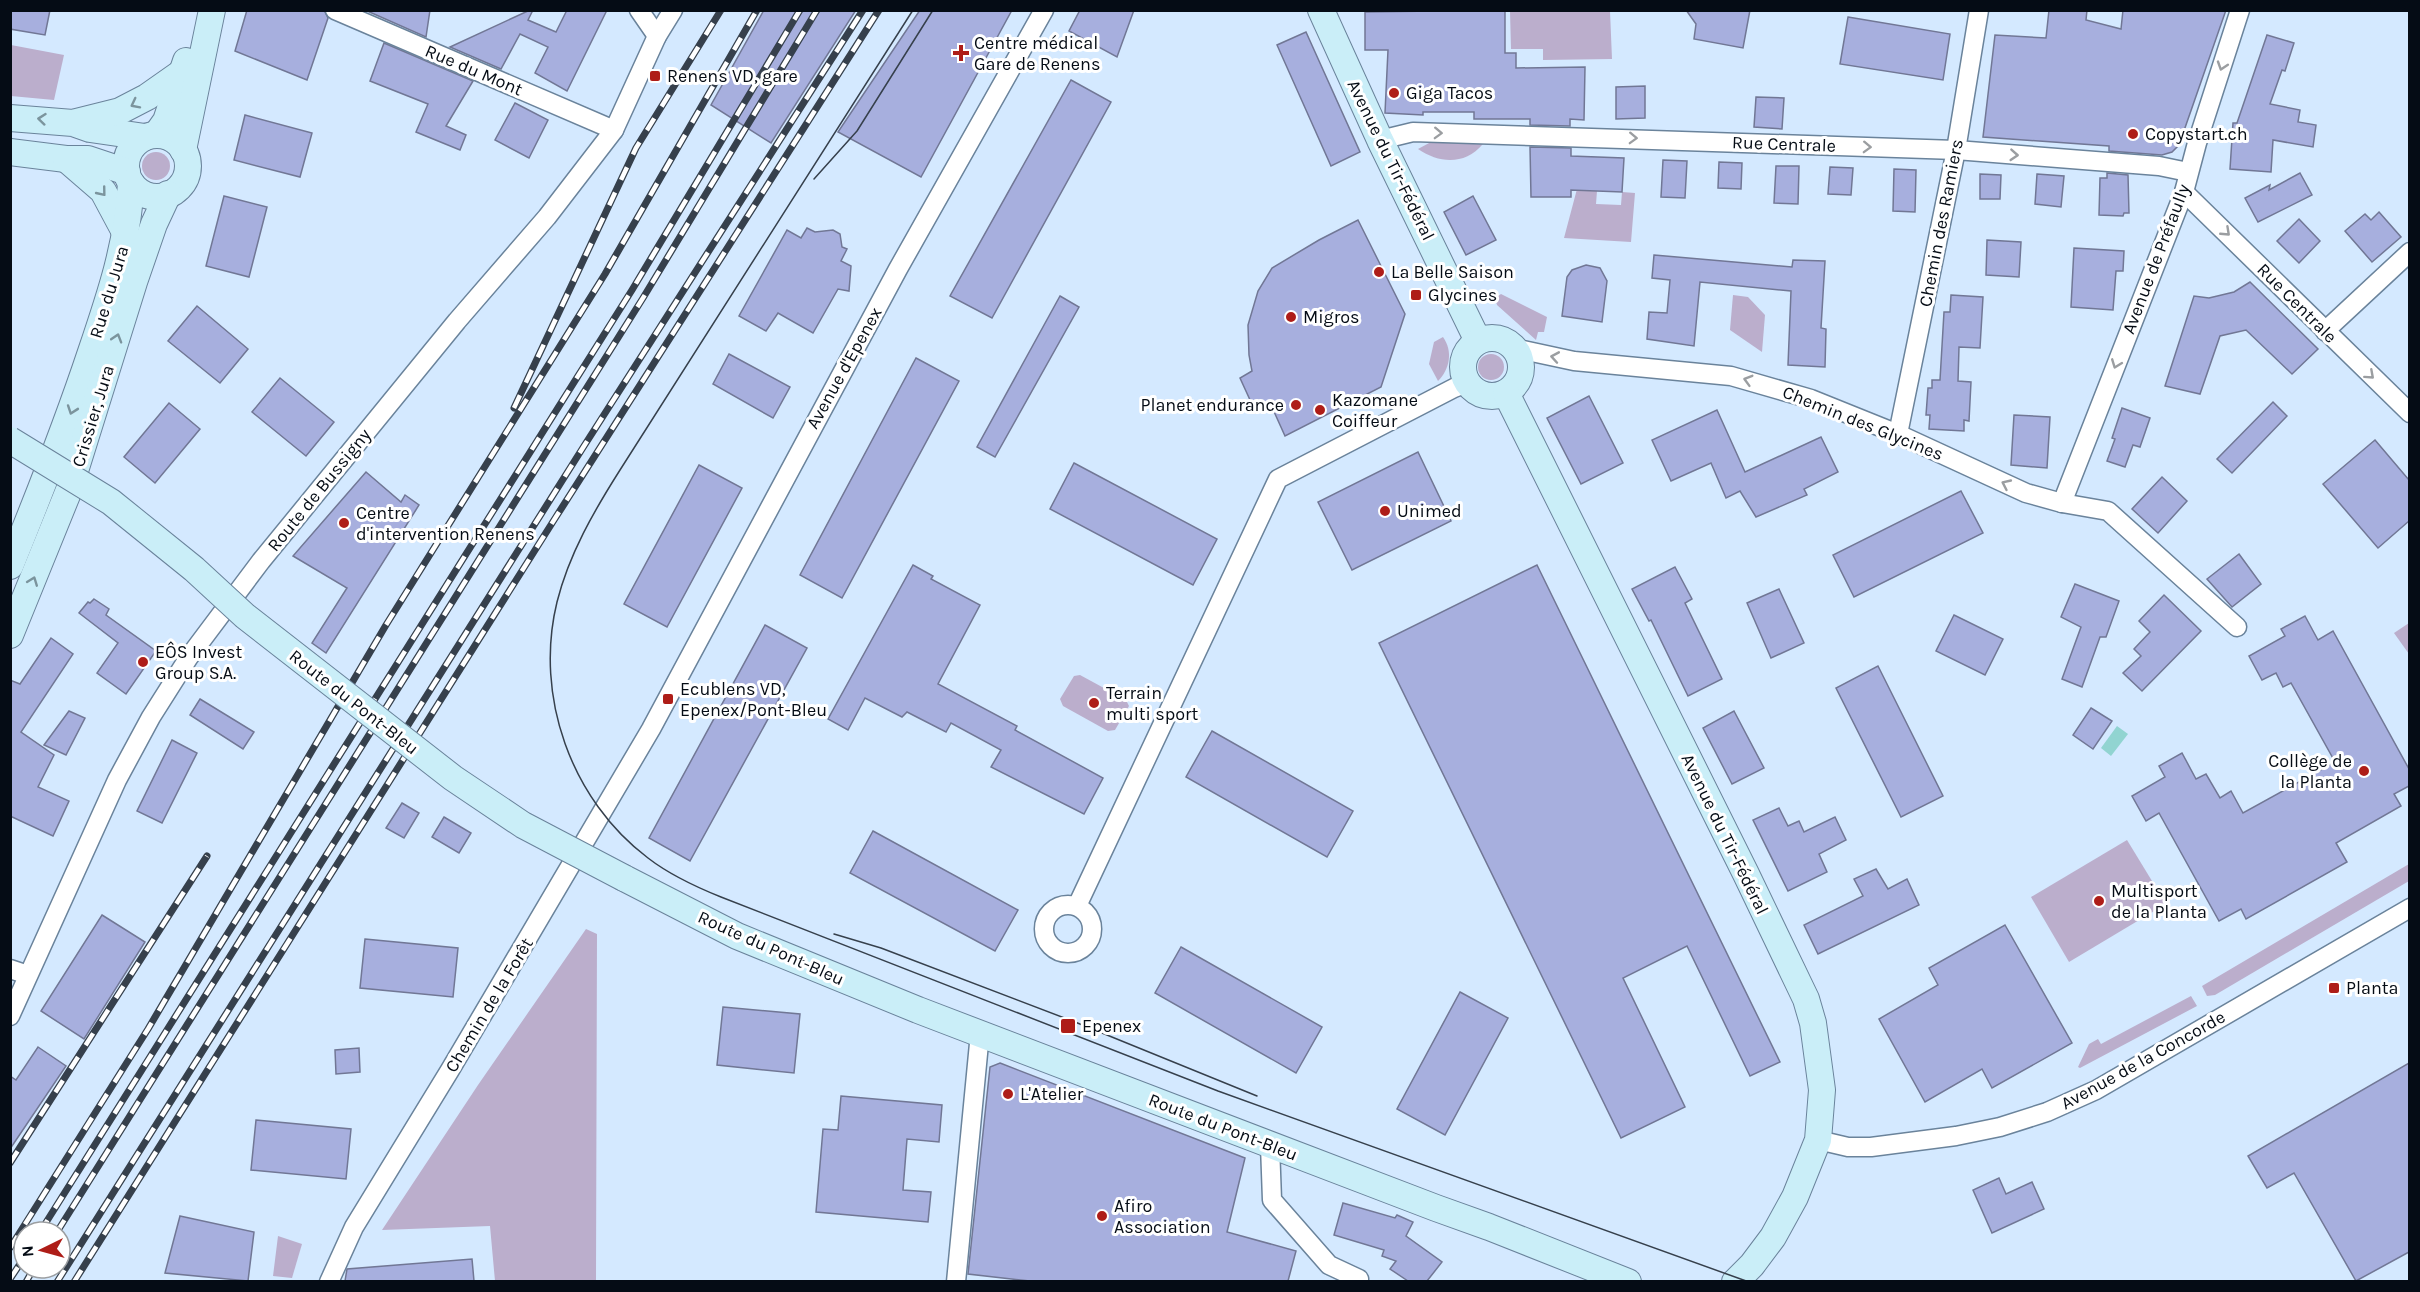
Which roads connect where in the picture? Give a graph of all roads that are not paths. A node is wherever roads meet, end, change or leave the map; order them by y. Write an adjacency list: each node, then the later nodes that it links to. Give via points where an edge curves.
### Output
1 (197, 10): 11 (main road)
2 (212, 10): 17 (main road)
3 (335, 10): 14 (street, Rue du Mont)
4 (639, 10): 10 (street)
5 (673, 10): 10 (street, Route de Bussigny)
6 (1044, 10): 39 (street, Avenue d'Epenex, via 898,269)
7 (1321, 10): 16 (main road, Avenue du Tir-Fédéral)
8 (1979, 10): 18 (street, Chemin des Ramiers)
9 (2240, 10): 21 (street, Avenue de Préfaully, one-way to 21)
10 (657, 36): 14 (street, Route de Bussigny)
11 (184, 71): 13 (main road, one-way to 13, via 120,111); 15 (main road, via 166,121)
12 (10, 118): 13 (main road, one-way to 12)
13 (73, 123): 15 (main road, via 90,129)
14 (614, 130): 43 (street, Route de Bussigny, via 547,218 261,561 189,657 117,780)
15 (150, 136): 17 (main road, via 172,139); 22 (main road, via 137,142 128,155)
16 (1380, 140): 18 (street, Rue Centrale, one-way to 18, via 1413,132); 28 (main road, Avenue du Tir-Fédéral)
17 (183, 150): 24 (main road, via 187,172 177,189)
18 (1956, 150): 21 (street, Rue Centrale, one-way to 21, via 2159,166); 33 (street, Chemin des Ramiers)
19 (10, 152): 20 (main road)
20 (66, 159): 22 (main road, via 88,159); 25 (main road, one-way to 25, via 103,191)
21 (2188, 172): 23 (street, Avenue de Préfaully)
22 (129, 178): 24 (main road, via 148,195); 25 (main road, Rue du Jura)
23 (2184, 192): 27 (street, Rue Centrale, one-way to 27); 35 (street, Avenue de Préfaully, one-way to 35)
24 (168, 194): 38 (main road, Crissier, Jura, one-way to 24, via 69,490 137,272)
25 (126, 234): 36 (main road, Rue du Jura, one-way to 36, via 117,276 64,433)
26 (2409, 252): 27 (street)
27 (2325, 331): 32 (street, Rue Centrale, one-way to 32)
28 (1478, 341): 29 (main road, via 1498,338); 30 (main road, via 1464,358 1463,375)
29 (1514, 348): 31 (main road, via 1521,372); 33 (street, Chemin des Glycines, one-way to 29, via 1811,399 1731,375 1575,361)
30 (1467, 383): 31 (main road, via 1479,394); 40 (street, via 1278,479)
31 (1506, 393): 46 (main road, Avenue du Tir-Fédéral, via 1806,999 1821,1075)
32 (2409, 413)
33 (1898, 434): 35 (street, Chemin des Glycines, one-way to 33, via 2026,493)
34 (10, 440): 45 (main road, Route du Pont-Bleu, bridge, via 111,502 245,616 453,778 523,825 737,936)
35 (2062, 503): 37 (street, Chemin des Glycines, via 2108,511)
36 (10, 566)
37 (2237, 627)
38 (10, 635)
39 (651, 729): 49 (street, Chemin de la Forêt, via 354,1227)
40 (1077, 906)
41 (2409, 908): 46 (street, Avenue de la Concorde, via 2096,1090 2047,1112 2000,1127 1905,1143 1848,1147)
42 (10, 969): 43 (street)
43 (28, 975): 44 (street, Route de Bussigny)
44 (10, 1016)
45 (980, 1033): 47 (main road, Route du Pont-Bleu); 50 (street)
46 (1818, 1140): 52 (main road, Avenue du Tir-Fédéral, via 1795,1197 1773,1237)
47 (1270, 1145): 48 (street, via 1272,1200 1329,1265); 51 (main road, Route du Pont-Bleu)
48 (1359, 1279)
49 (329, 1281)
50 (956, 1281)
51 (1628, 1281)
52 (1735, 1281)

